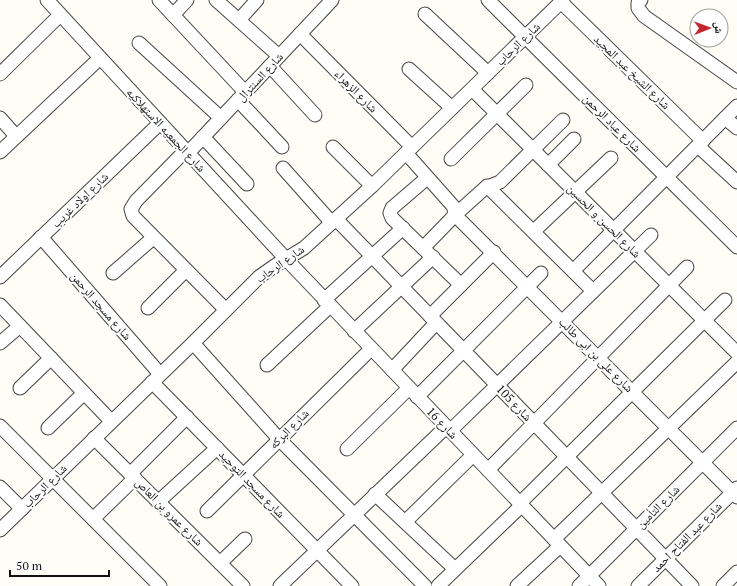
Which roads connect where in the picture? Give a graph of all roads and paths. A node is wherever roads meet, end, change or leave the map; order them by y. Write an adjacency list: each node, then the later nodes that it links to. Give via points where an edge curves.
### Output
1 (47, 0): 11 (street, شارع الجمعيه الاستهلاكيه)
2 (159, 0): 12 (street)
3 (187, 0): 12 (street)
4 (216, 0): 13 (street)
5 (257, 0): 13 (street)
6 (332, 0): 14 (street, شارع السنترال)
7 (488, 0): 15 (street, شارع عباد الرحمن)
8 (641, 0): 23 (street, via 638,8 644,16)
9 (562, 1): 15 (street, شارع الرحاب); 40 (street, شارع الشيخ عبد المجيد)
10 (425, 14): 21 (street)
11 (60, 15): 18 (street, شارع الجمعيه الاستهلاكيه); 22 (street)
12 (173, 15): 26 (street)
13 (239, 20): 17 (street)
14 (300, 34): 17 (street, شارع السنترال); 43 (street, شارع الزهراء)
15 (525, 37): 21 (street, شارع الرحاب); 51 (street, شارع عباد الرحمن)
16 (139, 43): 32 (street)
17 (279, 56): 19 (street, شارع السنترال)
18 (100, 58): 35 (street, شارع الجمعيه الاستهلاكيه); 37 (street)
19 (270, 66): 26 (street, شارع السنترال); 30 (street)
20 (409, 69): 28 (street)
21 (488, 73): 25 (street, شارع الرحاب)
22 (0, 74)
23 (737, 82)
24 (526, 85): 29 (street)
25 (472, 89): 28 (street, شارع الرحاب); 29 (street, شارع الحسن و الحسين)
26 (241, 96): 32 (street, شارع السنترال); 41 (street)
27 (737, 106): 33 (street)
28 (452, 108): 43 (street, شارع الرحاب)
29 (497, 114): 44 (street, شارع الحسن و الحسين); 47 (street)
30 (315, 115)
31 (0, 118): 37 (street)
32 (221, 118): 38 (street, شارع السنترال)
33 (725, 118): 36 (street); 40 (street)
34 (563, 120): 44 (street)
35 (160, 123): 46 (street, شارع الجمعيه الاستهلاكيه); 64 (street, شارع اولاد غريب)
36 (737, 128)
37 (16, 136): 45 (street)
38 (203, 137): 46 (street, شارع السنترال); 54 (street)
39 (574, 139): 49 (street)
40 (701, 143): 51 (street); 53 (street, شارع الشيخ عبد المجيد)
41 (282, 147)
42 (333, 147): 55 (street)
43 (409, 150): 52 (street, شارع الزهراء); 55 (street, شارع الرحاب)
44 (532, 150): 49 (street, شارع الحسن و الحسين); 56 (street, via 500,182)
45 (0, 152)
46 (186, 152): 65 (street, شارع السنترال, via 131,209 133,216); 72 (street, شارع الجمعيه الاستهلاكيه)
47 (451, 158)
48 (612, 158): 57 (street)
49 (548, 165): 57 (street, شارع الحسن و الحسين)
50 (283, 168): 59 (street, شارع 105)
51 (667, 177): 62 (street); 66 (street, شارع عباد الرحمن)
52 (427, 178): 58 (street, شارع على بن ابى طالب, via 455,209); 60 (street, via 390,211 391,216)
53 (737, 182)
54 (247, 184)
55 (372, 186): 59 (street, شارع الرحاب)
56 (487, 186): 58 (street); 61 (street)
57 (575, 192): 61 (street); 62 (street, شارع الحسن و الحسين)
58 (455, 214): 67 (street); 69 (street, شارع على بن ابى طالب)
59 (334, 221): 70 (street, شارع 105); 72 (street, شارع الرحاب, via 304,248)
60 (403, 228): 67 (street); 70 (street)
61 (534, 231): 75 (street)
62 (614, 231): 68 (street, شارع الحسن و الحسين); 75 (street)
63 (651, 235): 68 (street)
64 (41, 237): 78 (street, شارع اولاد غريب); 104 (street, شارع مسجد الرحمن)
65 (153, 238): 74 (street); 76 (street)
66 (737, 246)
67 (423, 248): 71 (street)
68 (634, 251): 81 (street, شارع الحسن و الحسين); 83 (street)
69 (494, 252): 79 (street); 80 (street, شارع على بن ابى طالب)
70 (372, 257): 82 (street, شارع 105); 85 (street)
71 (433, 257): 79 (street); 82 (street)
72 (286, 259): 85 (street, شارع 16); 88 (street, شارع الرحاب, via 259,277)
73 (687, 267): 81 (street)
74 (186, 270): 87 (street); 88 (street)
75 (573, 271): 83 (street)
76 (113, 273)
77 (541, 273): 80 (street)
78 (0, 277)
79 (461, 285): 89 (street)
80 (528, 286): 90 (street, شارع على بن ابى طالب); 97 (street)
81 (669, 286): 91 (street, شارع الحسن و الحسين); 100 (street)
82 (401, 287): 89 (street, شارع 105); 93 (street)
83 (593, 291): 90 (street)
84 (725, 300): 91 (street)
85 (327, 303): 93 (street, شارع 16); 102 (street)
86 (0, 305): 92 (street)
87 (148, 308)
88 (226, 310): 95 (street, شارع الرحاب)
89 (433, 320): 97 (street, شارع 105); 103 (street)
90 (563, 321): 100 (street, شارع على بن ابى طالب); 105 (street)
91 (704, 321): 98 (street, شارع الحسن و الحسين); 108 (street)
92 (20, 326): 94 (street); 99 (street)
93 (354, 331): 96 (street, شارع 16)
94 (0, 343)
95 (193, 343): 104 (street, شارع الرحاب); 119 (street)
96 (371, 349): 103 (street, شارع 16); 119 (street, شارع البركه)
97 (463, 351): 105 (street, شارع 105); 107 (street)
98 (737, 353)
99 (51, 358): 106 (street); 109 (street)
100 (599, 358): 108 (street, شارع على بن ابى طالب); 112 (street)
101 (737, 362): 115 (street)
102 (266, 365)
103 (392, 370): 107 (street, شارع 16)
104 (156, 378): 110 (street, شارع مسجد التوحيد); 111 (street, شارع الرحاب)
105 (497, 386): 112 (street, شارع 105); 117 (street)
106 (20, 388)
107 (413, 392): 117 (street, شارع 16); 121 (street)
108 (632, 392): 115 (street, شارع على بن ابى طالب); 123 (street)
109 (84, 393): 111 (street); 114 (street)
110 (187, 417): 120 (street, شارع مسجد التوحيد); 127 (street)
111 (111, 421): 118 (street, شارع الرحاب)
112 (534, 423): 123 (street, شارع 105); 125 (street)
113 (0, 426): 128 (street)
114 (48, 428)
115 (669, 428): 124 (street, شارع على بن ابى طالب); 131 (street)
116 (737, 428): 124 (street, شارع التأمين)
117 (448, 429): 122 (street, شارع 16); 132 (street)
118 (94, 438): 127 (street, شارع عمرو بن العاص); 128 (street, شارع الرحاب)
119 (279, 439): 126 (street, شارع البركه); 137 (street)
120 (217, 448): 126 (street, شارع مسجد التوحيد); 133 (street)
121 (347, 449)
122 (474, 455): 125 (street, شارع 16); 139 (street)
123 (566, 457): 131 (street, شارع 105); 134 (street)
124 (703, 462): 130 (street, شارع على بن ابى طالب); 140 (street, شارع التأمين)
125 (488, 470): 134 (street, شارع 16)
126 (243, 475): 136 (street, شارع البركه); 144 (street, شارع مسجد التوحيد)
127 (132, 476): 133 (street, شارع عمرو بن العاص); 138 (street)
128 (52, 479): 135 (street, شارع الرحاب); 138 (street)
129 (0, 488): 135 (street)
130 (736, 492): 145 (street, شارع عبد الفتاح احمد)
131 (602, 493): 140 (street, شارع 105); 143 (street)
132 (375, 494): 137 (street); 139 (street)
133 (158, 502): 146 (street, شارع عمرو بن العاص)
134 (521, 504): 143 (street, شارع 16); 147 (street)
135 (22, 509): 141 (street, شارع الرحاب)
136 (208, 511)
137 (354, 515): 144 (street); 154 (street)
138 (93, 519): 151 (street)
139 (405, 522): 147 (street)
140 (636, 528): 145 (street, شارع 105); 149 (street, شارع التأمين)
141 (0, 530)
142 (245, 539): 146 (street)
143 (557, 542): 149 (street, شارع 16); 156 (street)
144 (317, 551): 150 (street); 153 (street, شارع مسجد التوحيد)
145 (666, 559): 159 (street, شارع عبد الفتاح احمد); 160 (street, شارع 105)
146 (220, 563): 152 (street, شارع عمرو بن العاص)
147 (456, 569): 155 (street)
148 (737, 572): 161 (street)
149 (589, 575): 157 (street, شارع التأمين); 158 (street, شارع 16)
150 (286, 584)
151 (160, 586)
152 (243, 586)
153 (352, 586)
154 (425, 586)
155 (438, 586)
156 (517, 586)
157 (579, 586)
158 (599, 586)
159 (638, 586)
160 (692, 586)
161 (723, 586)

